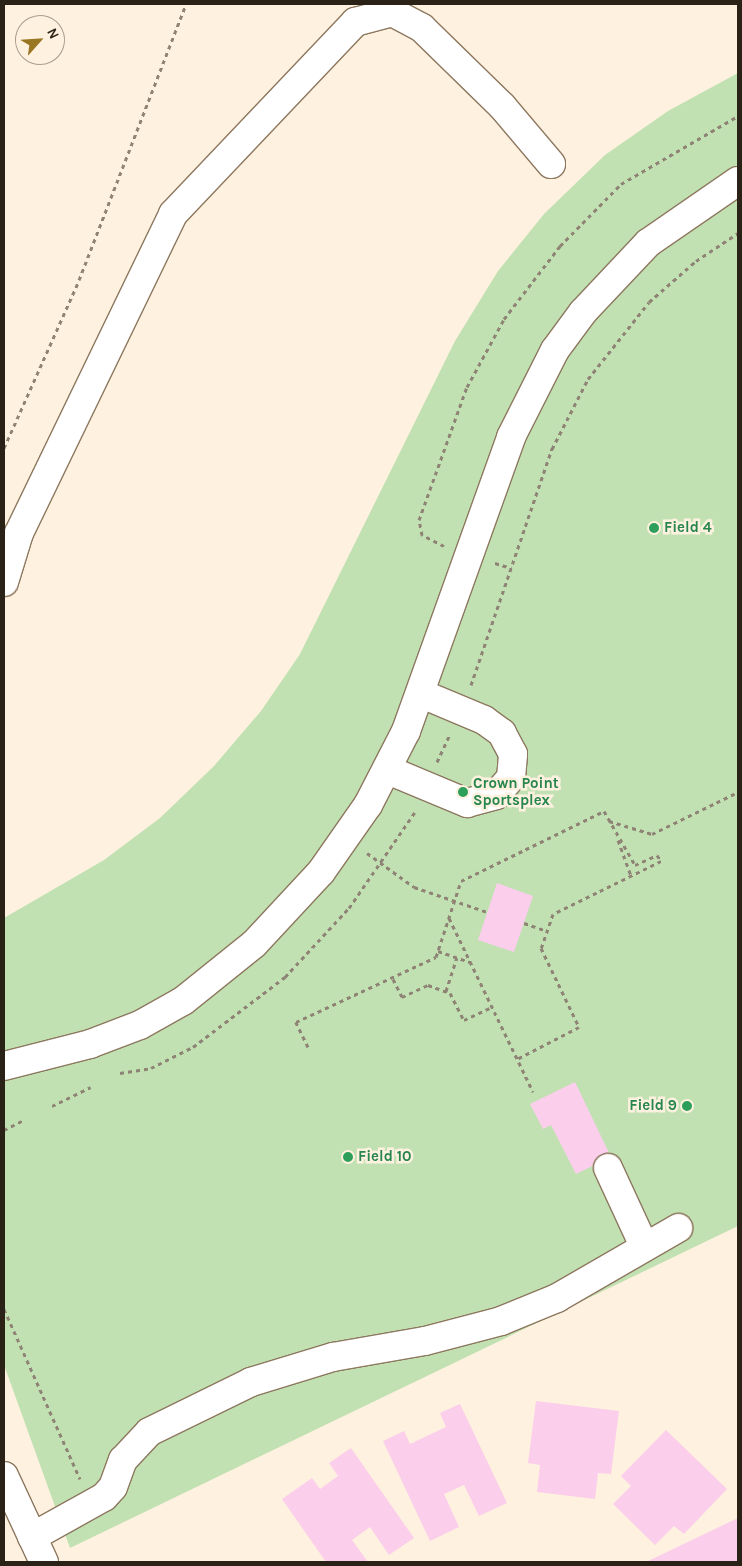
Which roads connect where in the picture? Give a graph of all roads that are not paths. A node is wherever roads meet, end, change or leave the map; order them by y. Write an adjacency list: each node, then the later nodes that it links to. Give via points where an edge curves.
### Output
1 (552, 164): 3 (street, via 502,106 422,28 392,12 355,22 173,214 19,533)
2 (738, 181): 4 (street, via 648,243 589,304 555,350 511,437)
3 (4, 582)
4 (422, 694): 5 (street); 5 (street, via 484,720 502,733 513,754 510,778 496,795 467,803)
5 (388, 770): 6 (street, via 346,838 254,944 184,1001 140,1025 90,1044)
6 (4, 1066)
7 (608, 1168): 9 (street)
8 (678, 1228): 9 (street)
9 (644, 1246): 11 (street, via 557,1298 501,1321 425,1341 333,1357 251,1382 145,1435 123,1460 113,1487 92,1505)
10 (4, 1476): 11 (street)
11 (32, 1536): 12 (street)
12 (44, 1562)

